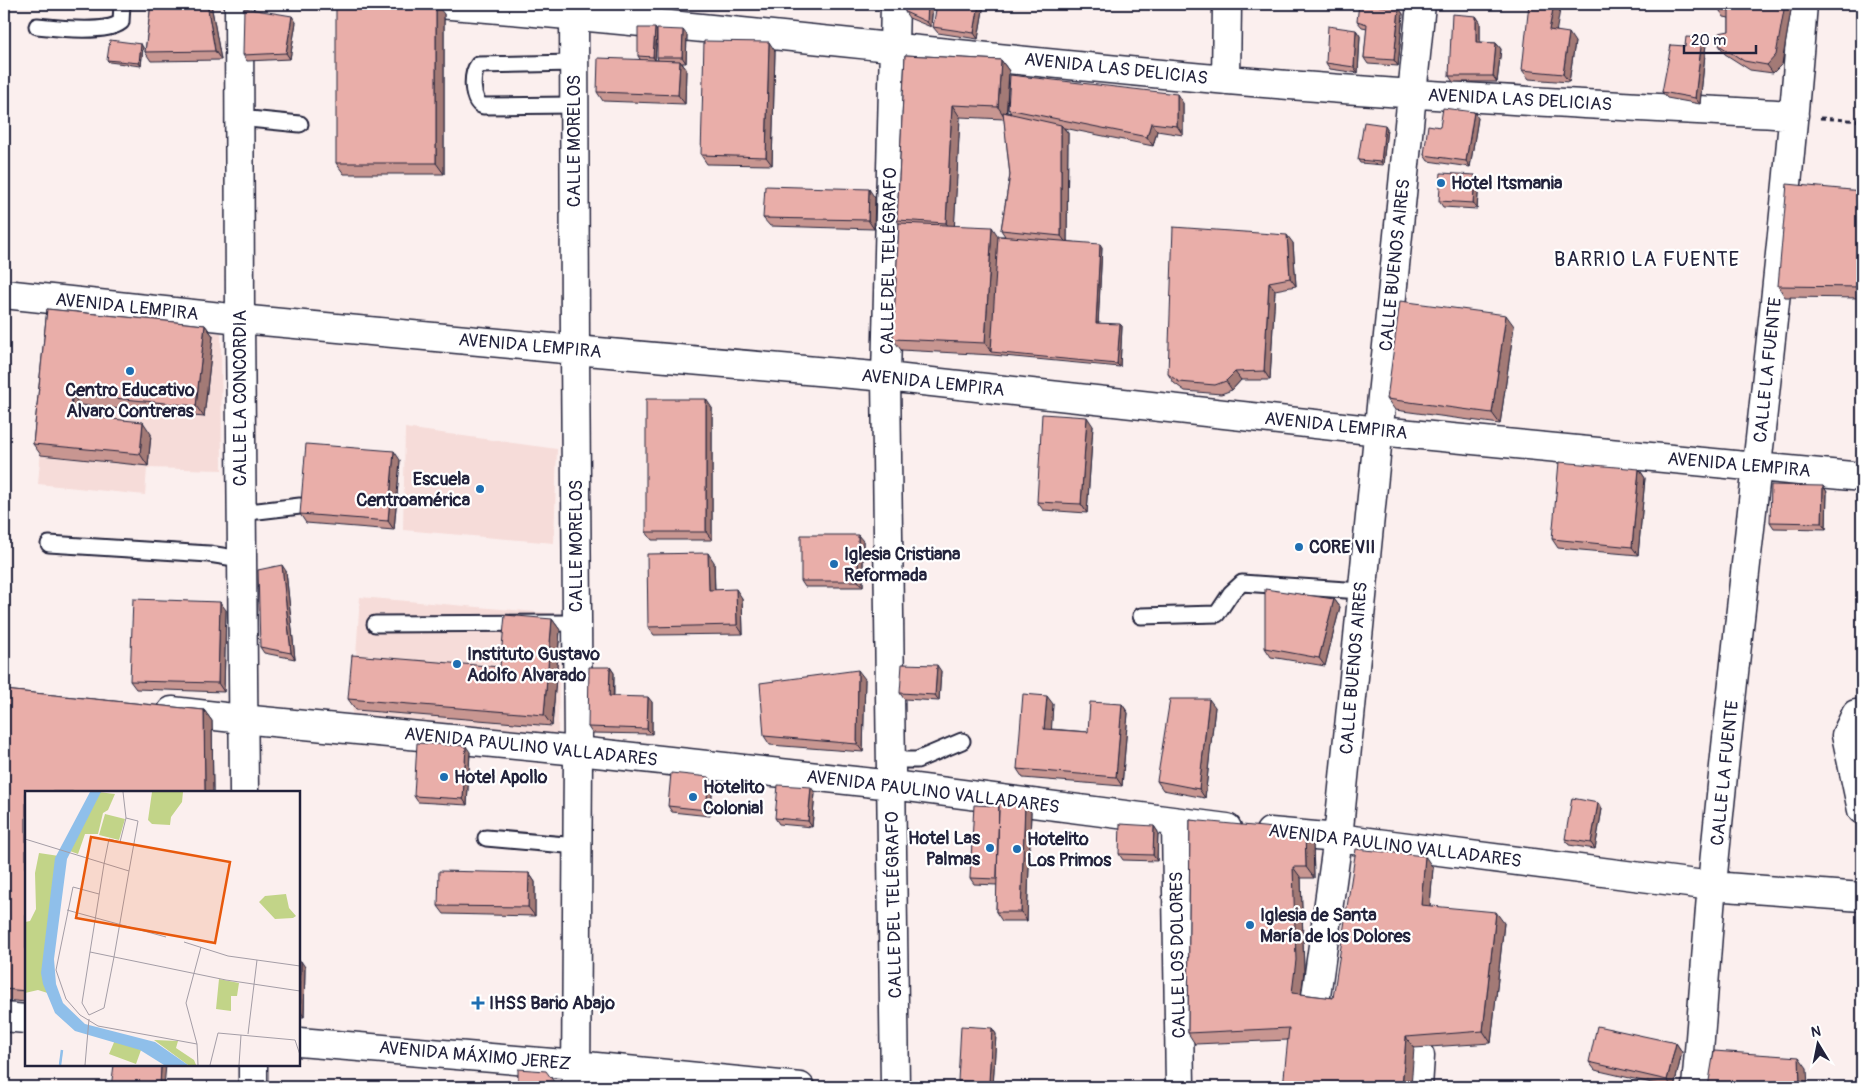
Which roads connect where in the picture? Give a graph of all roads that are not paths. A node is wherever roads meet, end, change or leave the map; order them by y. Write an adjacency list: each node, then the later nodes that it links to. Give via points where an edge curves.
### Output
1 (122, 4): 10 (lane, via 121,22 112,27 63,29)
2 (239, 4): 17 (street, CALLE LA CONCORDIA)
3 (439, 4): 8 (street, AVENIDA LAS DELICIAS)
4 (895, 4): 11 (street, CALLE DEL TELÉGRAFO)
5 (1227, 4): 13 (street)
6 (1420, 4): 14 (street, CALLE BUENOS AIRES)
7 (1803, 4): 16 (street, CALLE LA FUENTE)
8 (574, 9): 9 (street, AVENIDA LAS DELICIAS); 12 (street, CALLE MORELOS)
9 (632, 12): 11 (street, AVENIDA LAS DELICIAS)
10 (37, 26)
11 (894, 46): 13 (street, AVENIDA LAS DELICIAS); 22 (street, CALLE DEL TELÉGRAFO)
12 (574, 63): 15 (street, CALLE MORELOS); 15 (lane, via 478,65 474,98 483,106)
13 (1226, 80): 14 (street, AVENIDA LAS DELICIAS)
14 (1412, 94): 16 (street, AVENIDA LAS DELICIAS); 23 (street, CALLE BUENOS AIRES)
15 (574, 105): 21 (street, CALLE MORELOS)
16 (1794, 115): 24 (street, CALLE LA FUENTE)
17 (239, 118): 18 (lane); 20 (street, CALLE LA CONCORDIA)
18 (300, 124)
19 (4, 294): 20 (street, AVENIDA LEMPIRA)
20 (240, 319): 21 (street, AVENIDA LEMPIRA); 27 (street, CALLE LA CONCORDIA)
21 (575, 350): 22 (street, AVENIDA LEMPIRA); 32 (street, CALLE MORELOS)
22 (886, 377): 23 (street, AVENIDA LEMPIRA); 39 (street, CALLE DEL TELÉGRAFO)
23 (1379, 431): 24 (street, AVENIDA LEMPIRA); 30 (street, CALLE BUENOS AIRES)
24 (1758, 467): 25 (street, AVENIDA LEMPIRA); 46 (street, CALLE LA FUENTE)
25 (1862, 477)
26 (300, 506): 27 (lane)
27 (241, 510): 29 (street, CALLE LA CONCORDIA)
28 (49, 544): 29 (lane)
29 (241, 559): 36 (street, CALLE LA CONCORDIA)
30 (1361, 591): 31 (lane, via 1242,583 1217,614); 44 (street, CALLE BUENOS AIRES)
31 (1141, 616)
32 (577, 623): 33 (lane); 38 (street, CALLE MORELOS)
33 (375, 624)
34 (143, 708): 36 (street, AVENIDA PAULINO VALLADARES)
35 (1862, 713): 41 (street, via 1856,714 1846,735)
36 (242, 719): 38 (street, AVENIDA PAULINO VALLADARES); 40 (street, CALLE LA CONCORDIA)
37 (962, 741): 39 (lane)
38 (578, 751): 39 (street, AVENIDA PAULINO VALLADARES); 45 (street, CALLE MORELOS)
39 (892, 773): 42 (street, AVENIDA PAULINO VALLADARES); 57 (street, CALLE DEL TELÉGRAFO)
40 (244, 791)
41 (1862, 810)
42 (1176, 822): 44 (street, AVENIDA PAULINO VALLADARES); 58 (street, CALLE LOS DOLORES)
43 (486, 838): 45 (lane)
44 (1338, 838): 46 (street, AVENIDA PAULINO VALLADARES); 48 (street, CALLE BUENOS AIRES)
45 (577, 846): 54 (street, CALLE MORELOS)
46 (1712, 886): 47 (street, AVENIDA PAULINO VALLADARES); 60 (street, CALLE LA FUENTE)
47 (1862, 897)
48 (1314, 1003)
49 (4, 1017): 50 (street)
50 (25, 1019)
51 (300, 1042): 54 (street, AVENIDA MÁXIMO JEREZ)
52 (1420, 1056): 59 (street)
53 (253, 1066): 55 (street)
54 (576, 1076): 56 (street, AVENIDA MÁXIMO JEREZ)
55 (253, 1087)
56 (800, 1087)
57 (896, 1087)
58 (1180, 1087)
59 (1418, 1087)
60 (1696, 1087)

